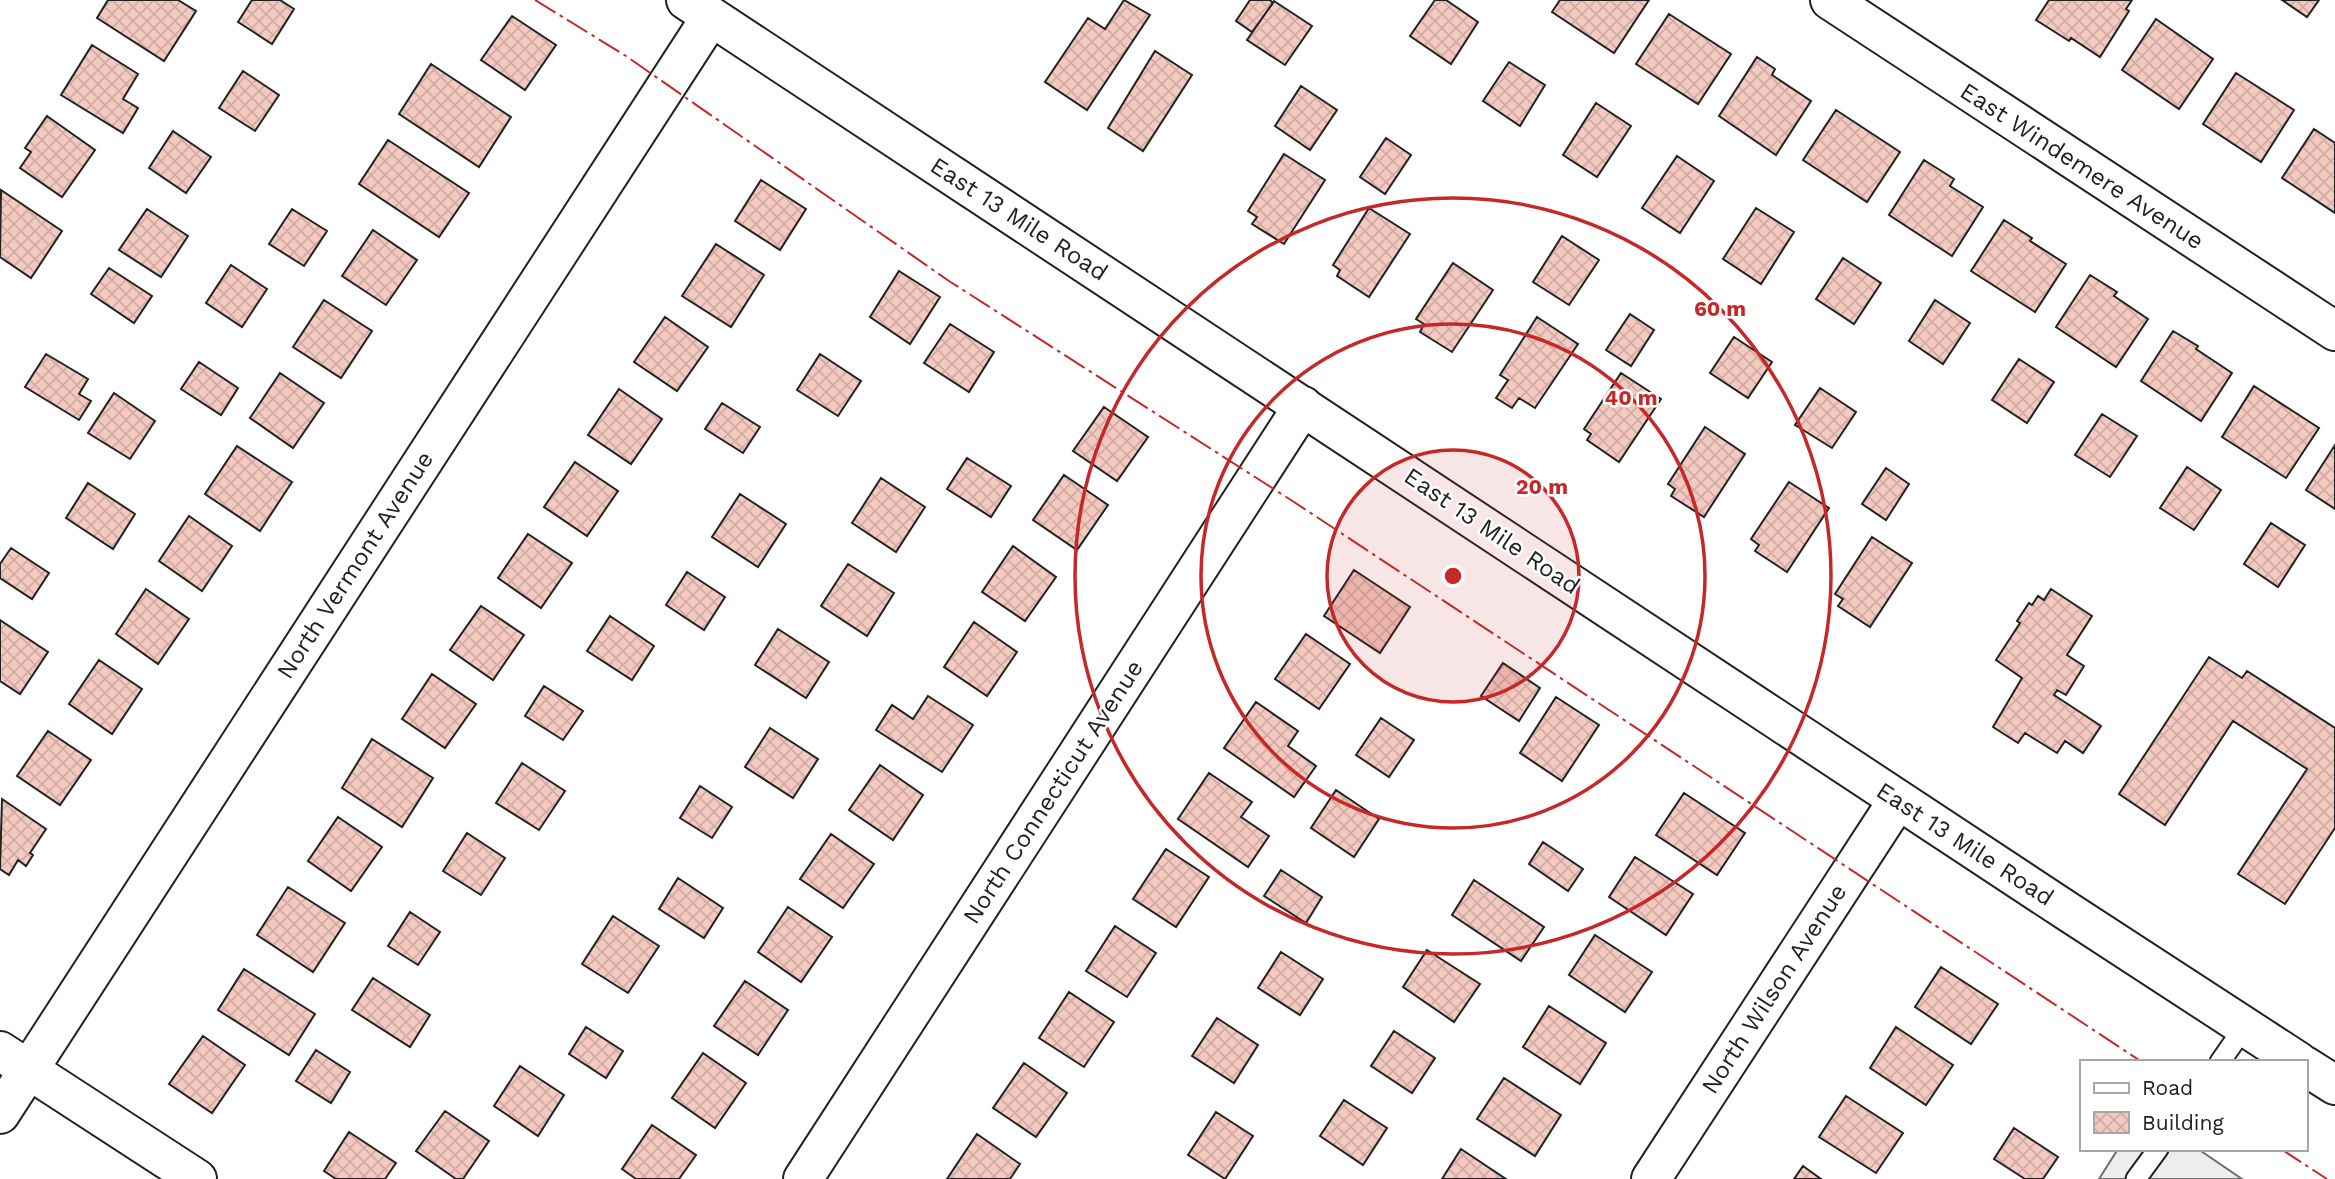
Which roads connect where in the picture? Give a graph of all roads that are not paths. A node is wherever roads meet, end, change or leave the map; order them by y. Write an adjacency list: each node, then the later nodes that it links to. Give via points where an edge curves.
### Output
1 (1830, 0): 3 (street, East Windemere Avenue)
2 (698, 8): 4 (street, East 13 Mile Road); 7 (street, North Vermont Avenue)
3 (2335, 331)
4 (1303, 406): 5 (street, East 13 Mile Road); 15 (street, North Connecticut Avenue)
5 (1898, 800): 6 (street, East 13 Mile Road); 16 (street, North Wilson Avenue)
6 (2245, 1026): 8 (lane); 9 (street, East 13 Mile Road)
7 (15, 1060): 12 (street, North Vermont Avenue); 14 (street)
8 (2221, 1060)
9 (2296, 1060)
10 (2307, 1067): 11 (street)
11 (2335, 1085)
12 (0, 1114)
13 (2157, 1151): 17 (lane)
14 (197, 1179)
15 (803, 1179)
16 (1651, 1179)
17 (2136, 1179)

